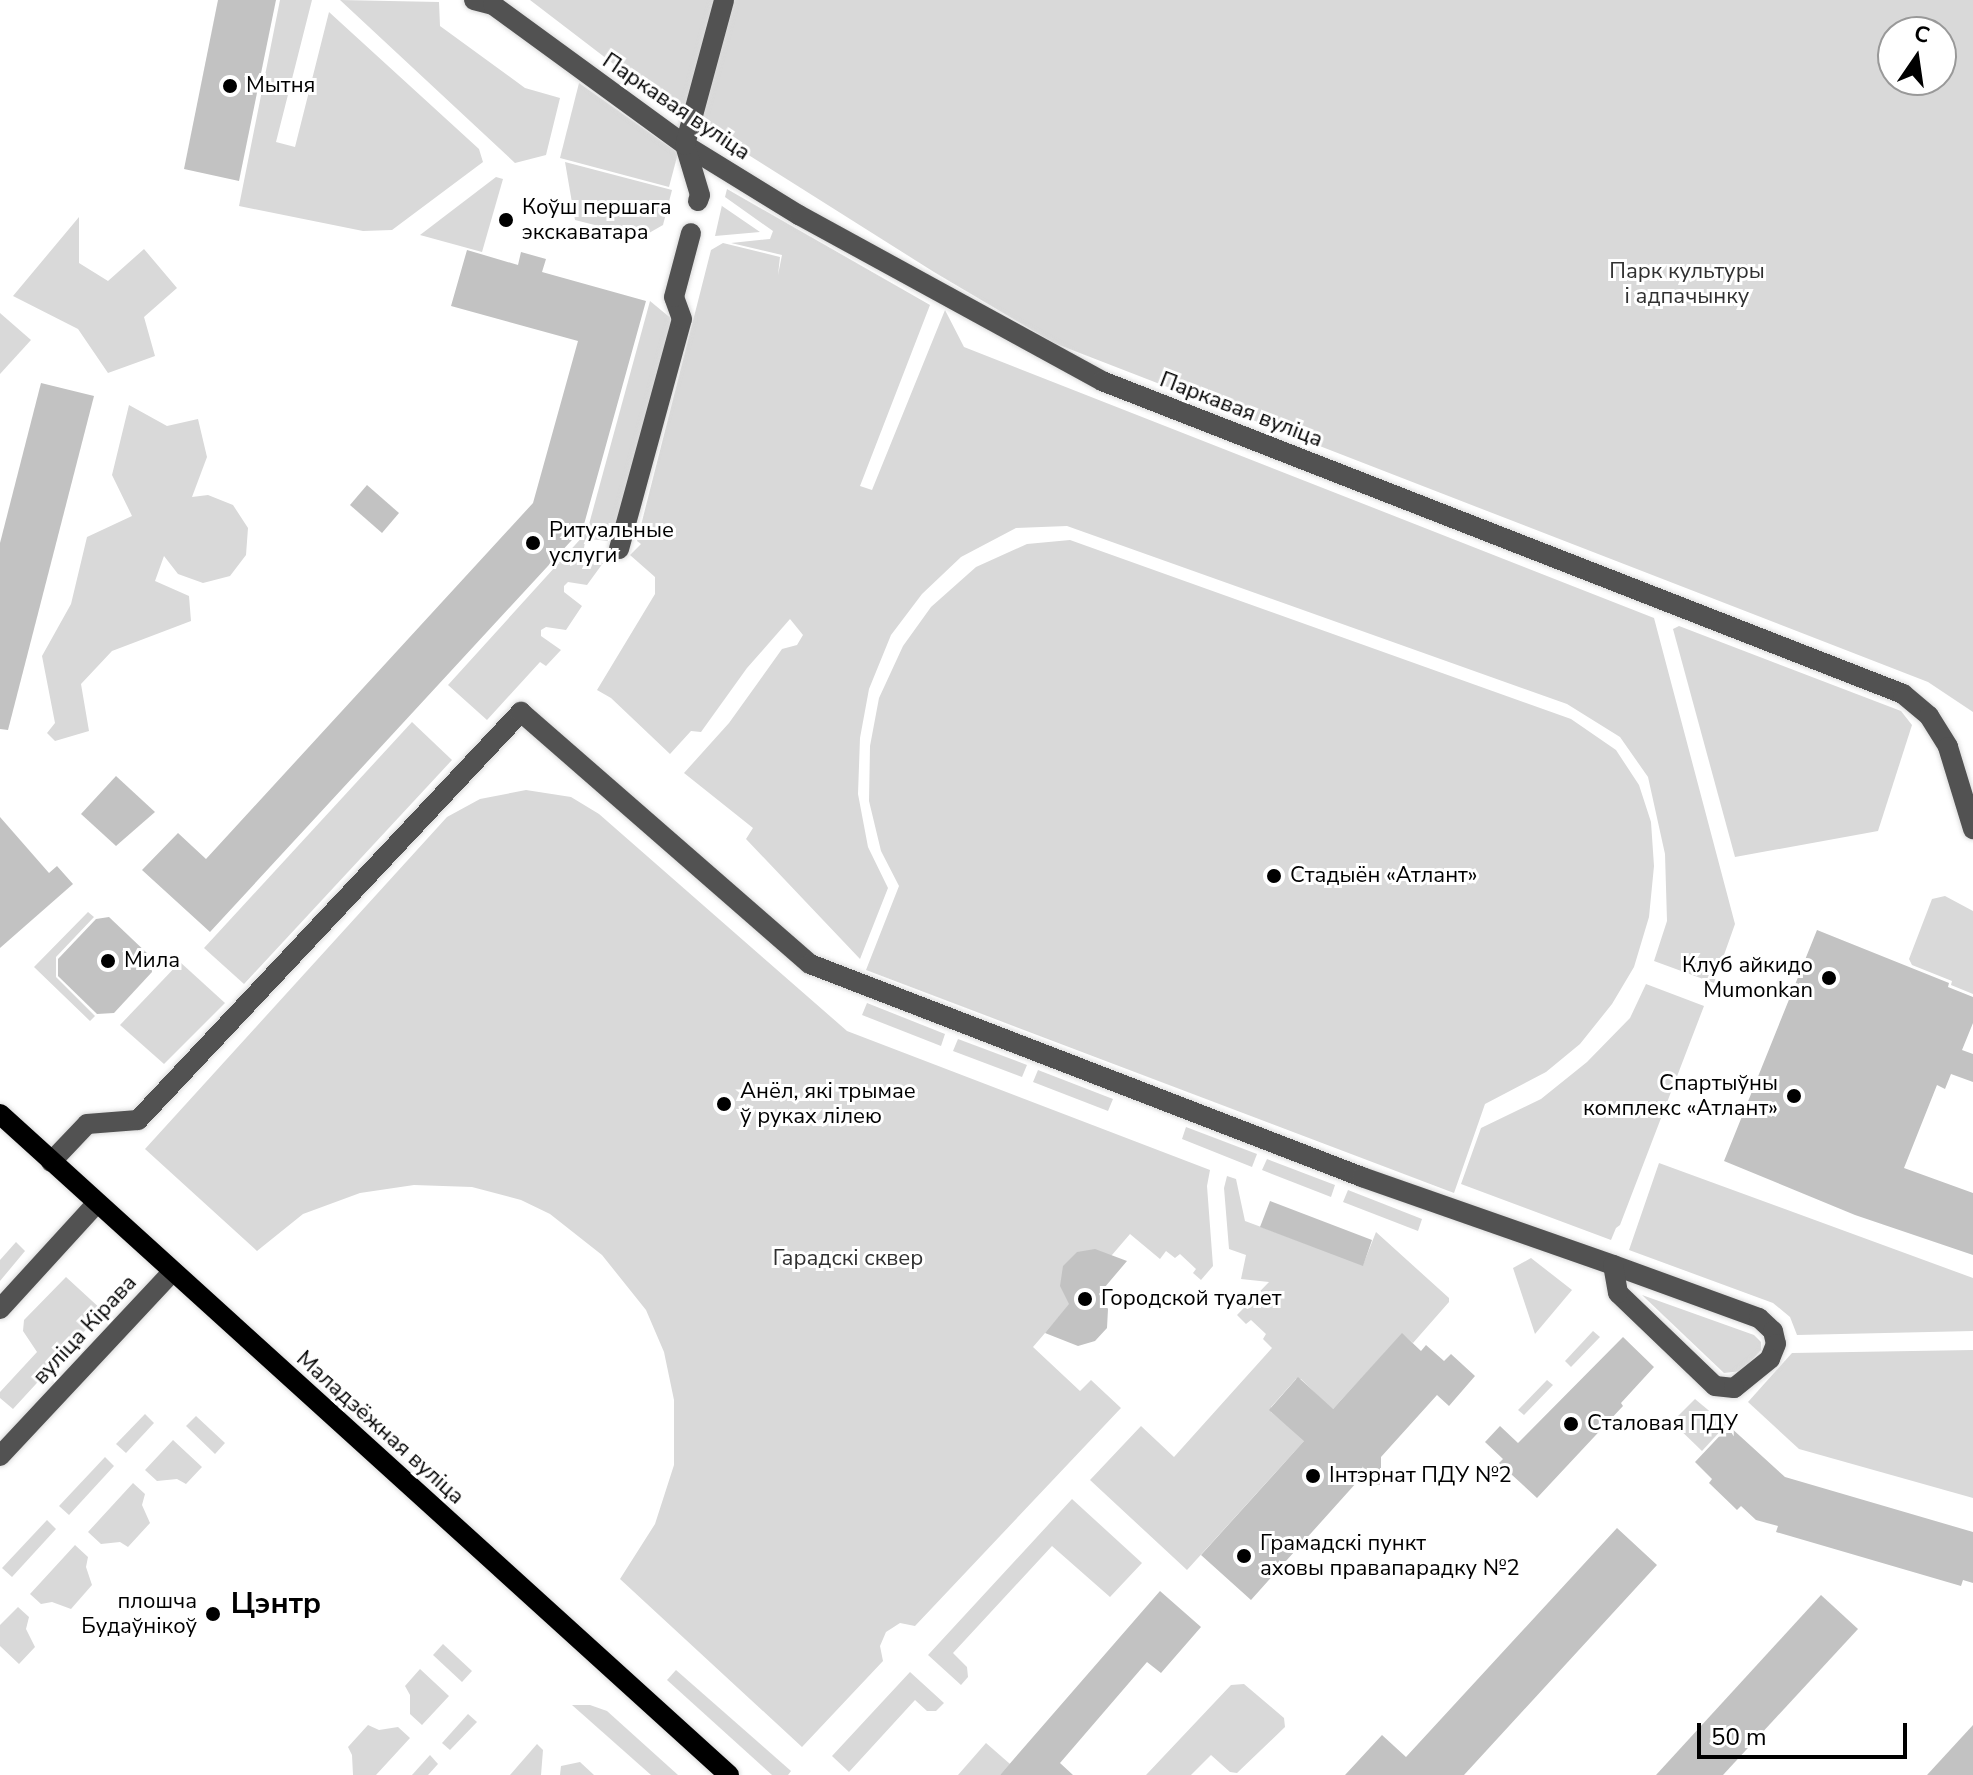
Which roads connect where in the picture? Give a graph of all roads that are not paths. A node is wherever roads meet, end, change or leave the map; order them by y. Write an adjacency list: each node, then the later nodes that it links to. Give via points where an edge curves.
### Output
1 (474, 0): 3 (street, Паркавая вуліца, via 493,5)
2 (724, 0): 3 (street)
3 (685, 145): 4 (street); 7 (street, Паркавая вуліца, via 799,215 1102,381 1903,694 1929,716 1948,747)
4 (698, 201)
5 (691, 233): 6 (street, via 674,297 682,319)
6 (619, 549)
7 (1973, 829)
8 (0, 1114): 9 (main road, Маладзёжная вуліца)
9 (51, 1162): 10 (main road, Маладзёжная вуліца); 11 (street, via 87,1124 138,1120 521,712 810,964 1362,1177)
10 (96, 1204): 12 (main road, Маладзёжная вуліца); 13 (street)
11 (1613, 1265): 11 (street, via 1759,1318 1773,1331 1776,1344 1770,1359 1734,1388 1715,1386 1618,1293)
12 (172, 1272): 14 (street, вуліца Кірава); 15 (main road, Маладзёжная вуліца)
13 (0, 1309)
14 (0, 1456)
15 (729, 1775)

